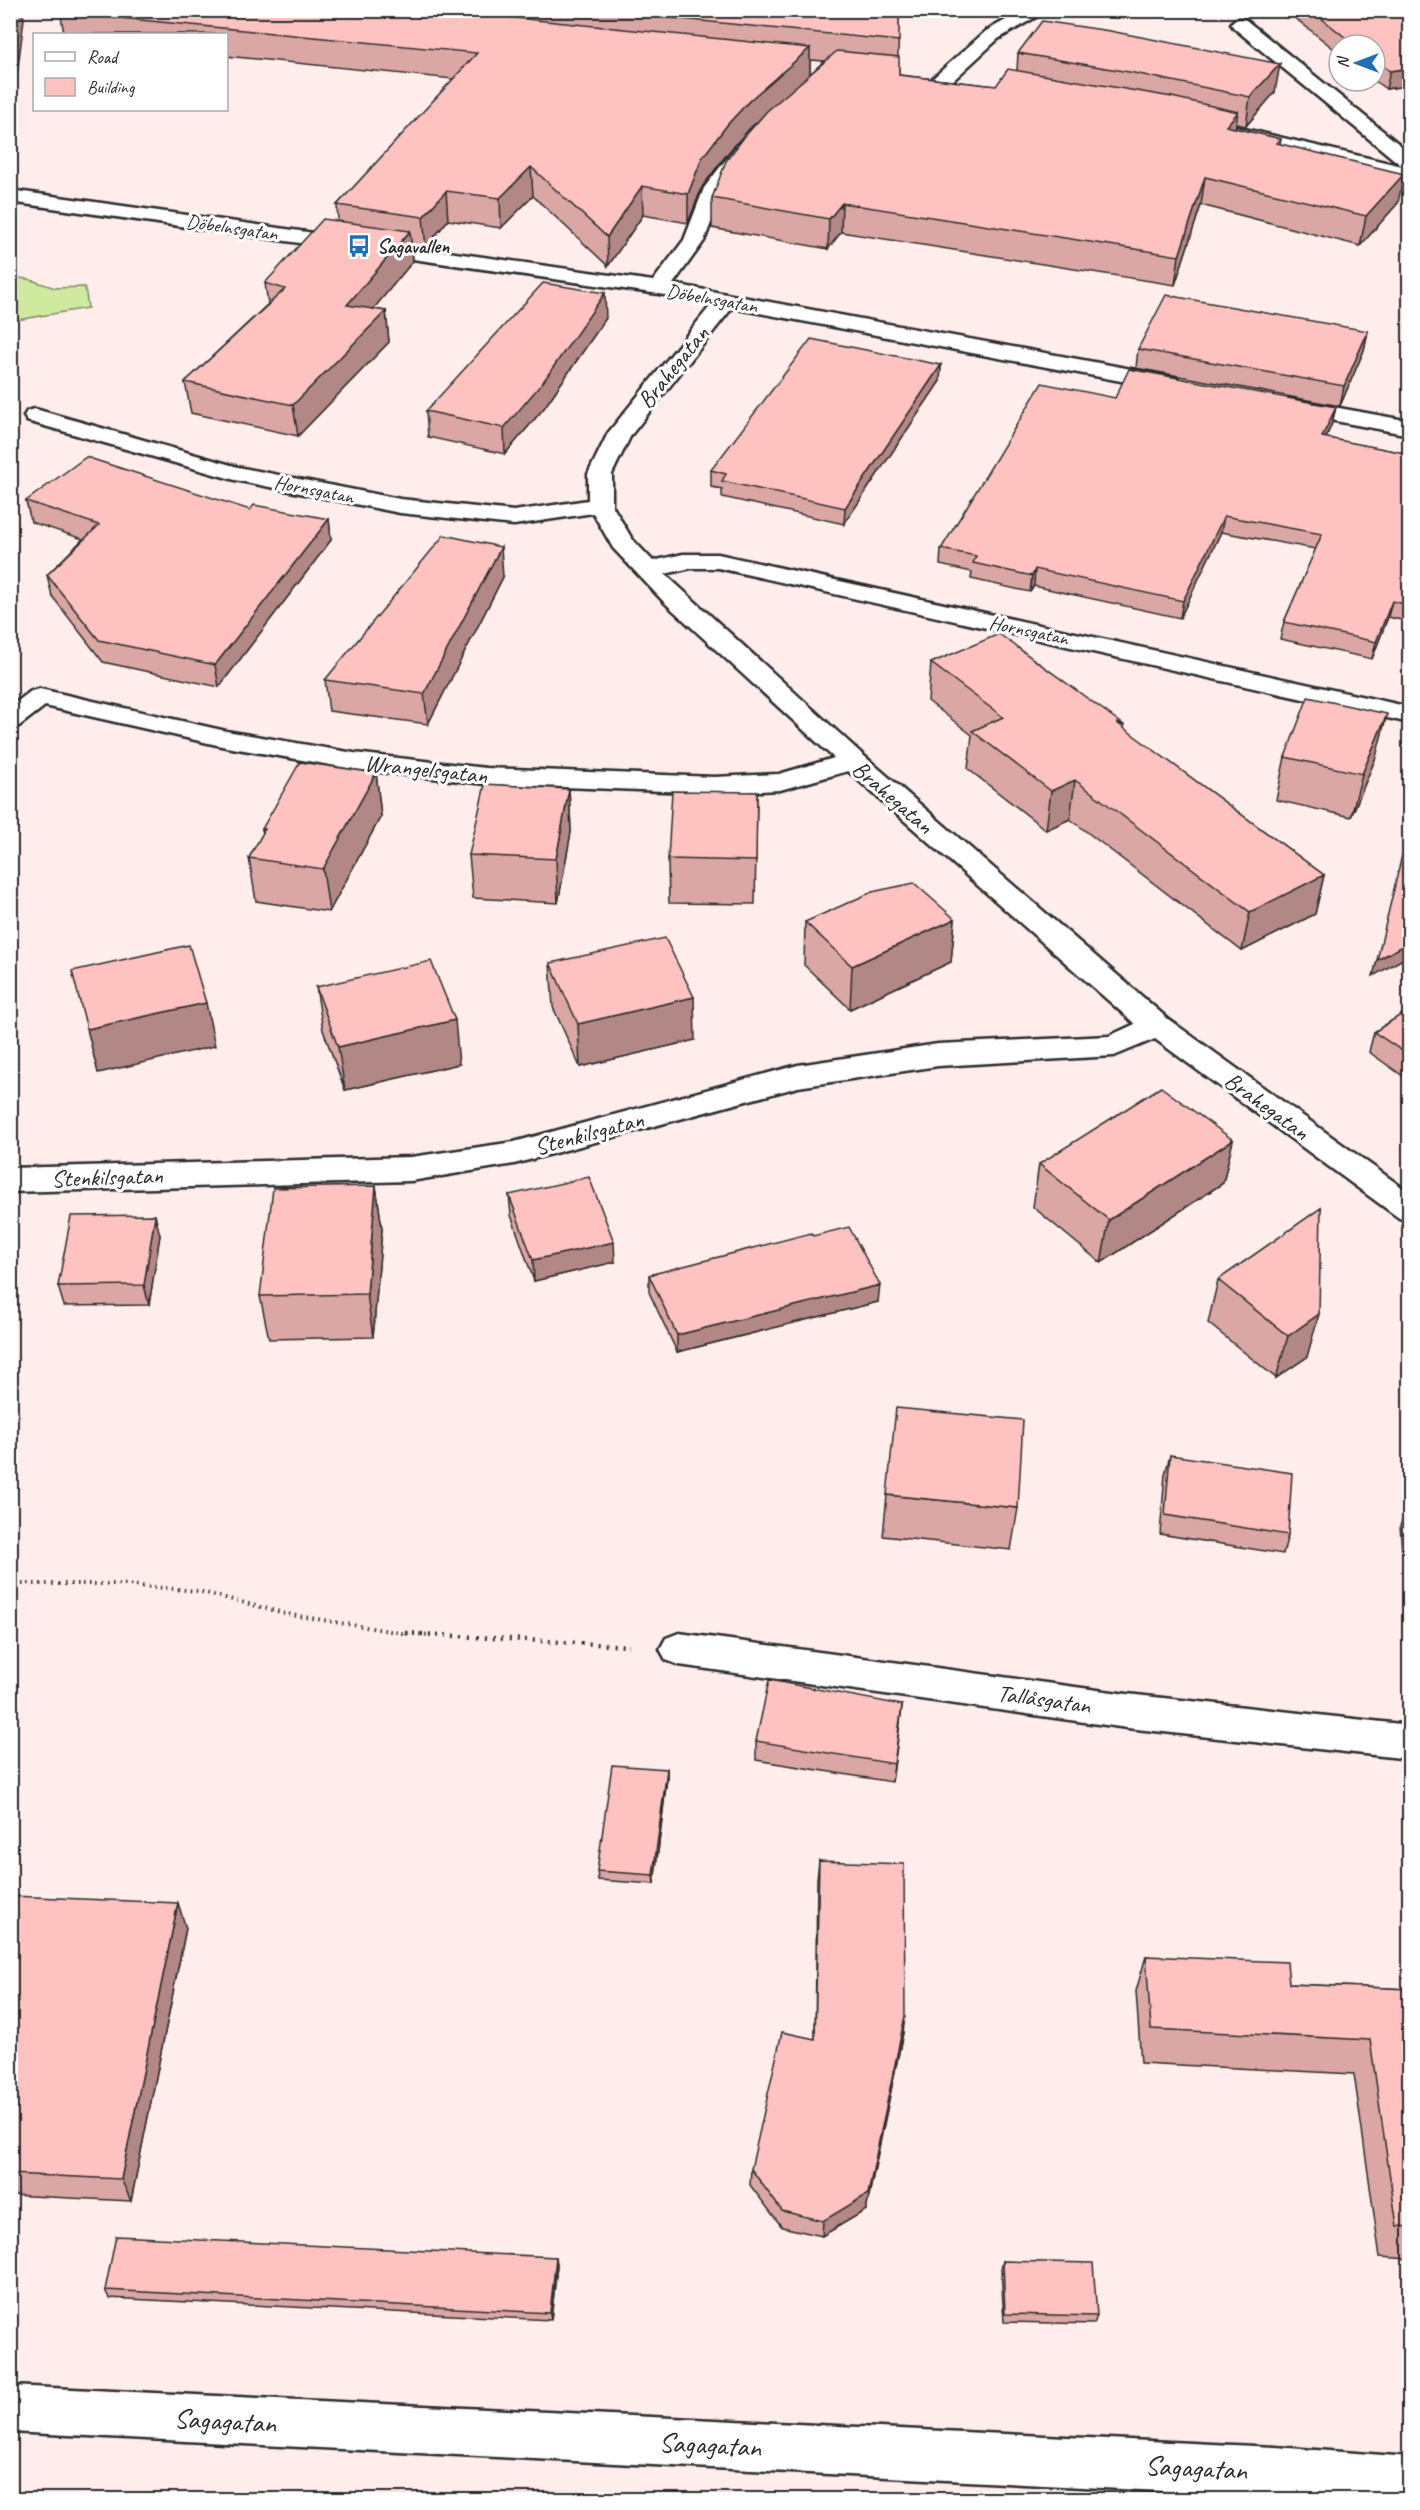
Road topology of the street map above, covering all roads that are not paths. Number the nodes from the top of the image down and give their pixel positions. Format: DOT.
graph roads {
  1 [pos="1039,10"];
  2 [pos="1240,24"];
  3 [pos="918,80"];
  4 [pos="940,82"];
  5 [pos="969,84"];
  6 [pos="1214,128"];
  7 [pos="758,134"];
  8 [pos="1410,163"];
  9 [pos="1410,174"];
  10 [pos="10,196"];
  11 [pos="659,288"];
  12 [pos="727,300"];
  13 [pos="1186,386"];
  14 [pos="1268,402"];
  15 [pos="35,416"];
  16 [pos="1410,428"];
  17 [pos="600,505"];
  18 [pos="649,571"];
  19 [pos="1410,715"];
  20 [pos="10,720"];
  21 [pos="853,762"];
  22 [pos="1157,1026"];
  23 [pos="10,1180"];
  24 [pos="1406,1203"];
  25 [pos="679,1649"];
  26 [pos="1410,1742"];
  27 [pos="10,2409"];
  28 [pos="1410,2481"];
  1 -- 4 [label="street"];
  2 -- 8 [label="street"];
  3 -- 4 [label="street"];
  4 -- 5 [label="street"];
  6 -- 9 [label="street"];
  7 -- 11 [label="street"];
  10 -- 11 [label="street, Döbelnsgatan"];
  11 -- 12 [label="street, Döbelnsgatan"];
  12 -- 13 [label="street, Döbelnsgatan"];
  12 -- 17 [label="street, Brahegatan"];
  14 -- 16 [label="street"];
  15 -- 17 [label="street, Hornsgatan"];
  17 -- 18 [label="street, Brahegatan"];
  18 -- 19 [label="street, Hornsgatan"];
  18 -- 21 [label="street, Brahegatan"];
  20 -- 21 [label="street, Wrangelsgatan"];
  21 -- 22 [label="street, Brahegatan"];
  22 -- 23 [label="street, Stenkilsgatan"];
  22 -- 24 [label="street, Brahegatan"];
  25 -- 26 [label="street, Tallåsgatan"];
  27 -- 28 [label="street, Sagagatan"];
}
